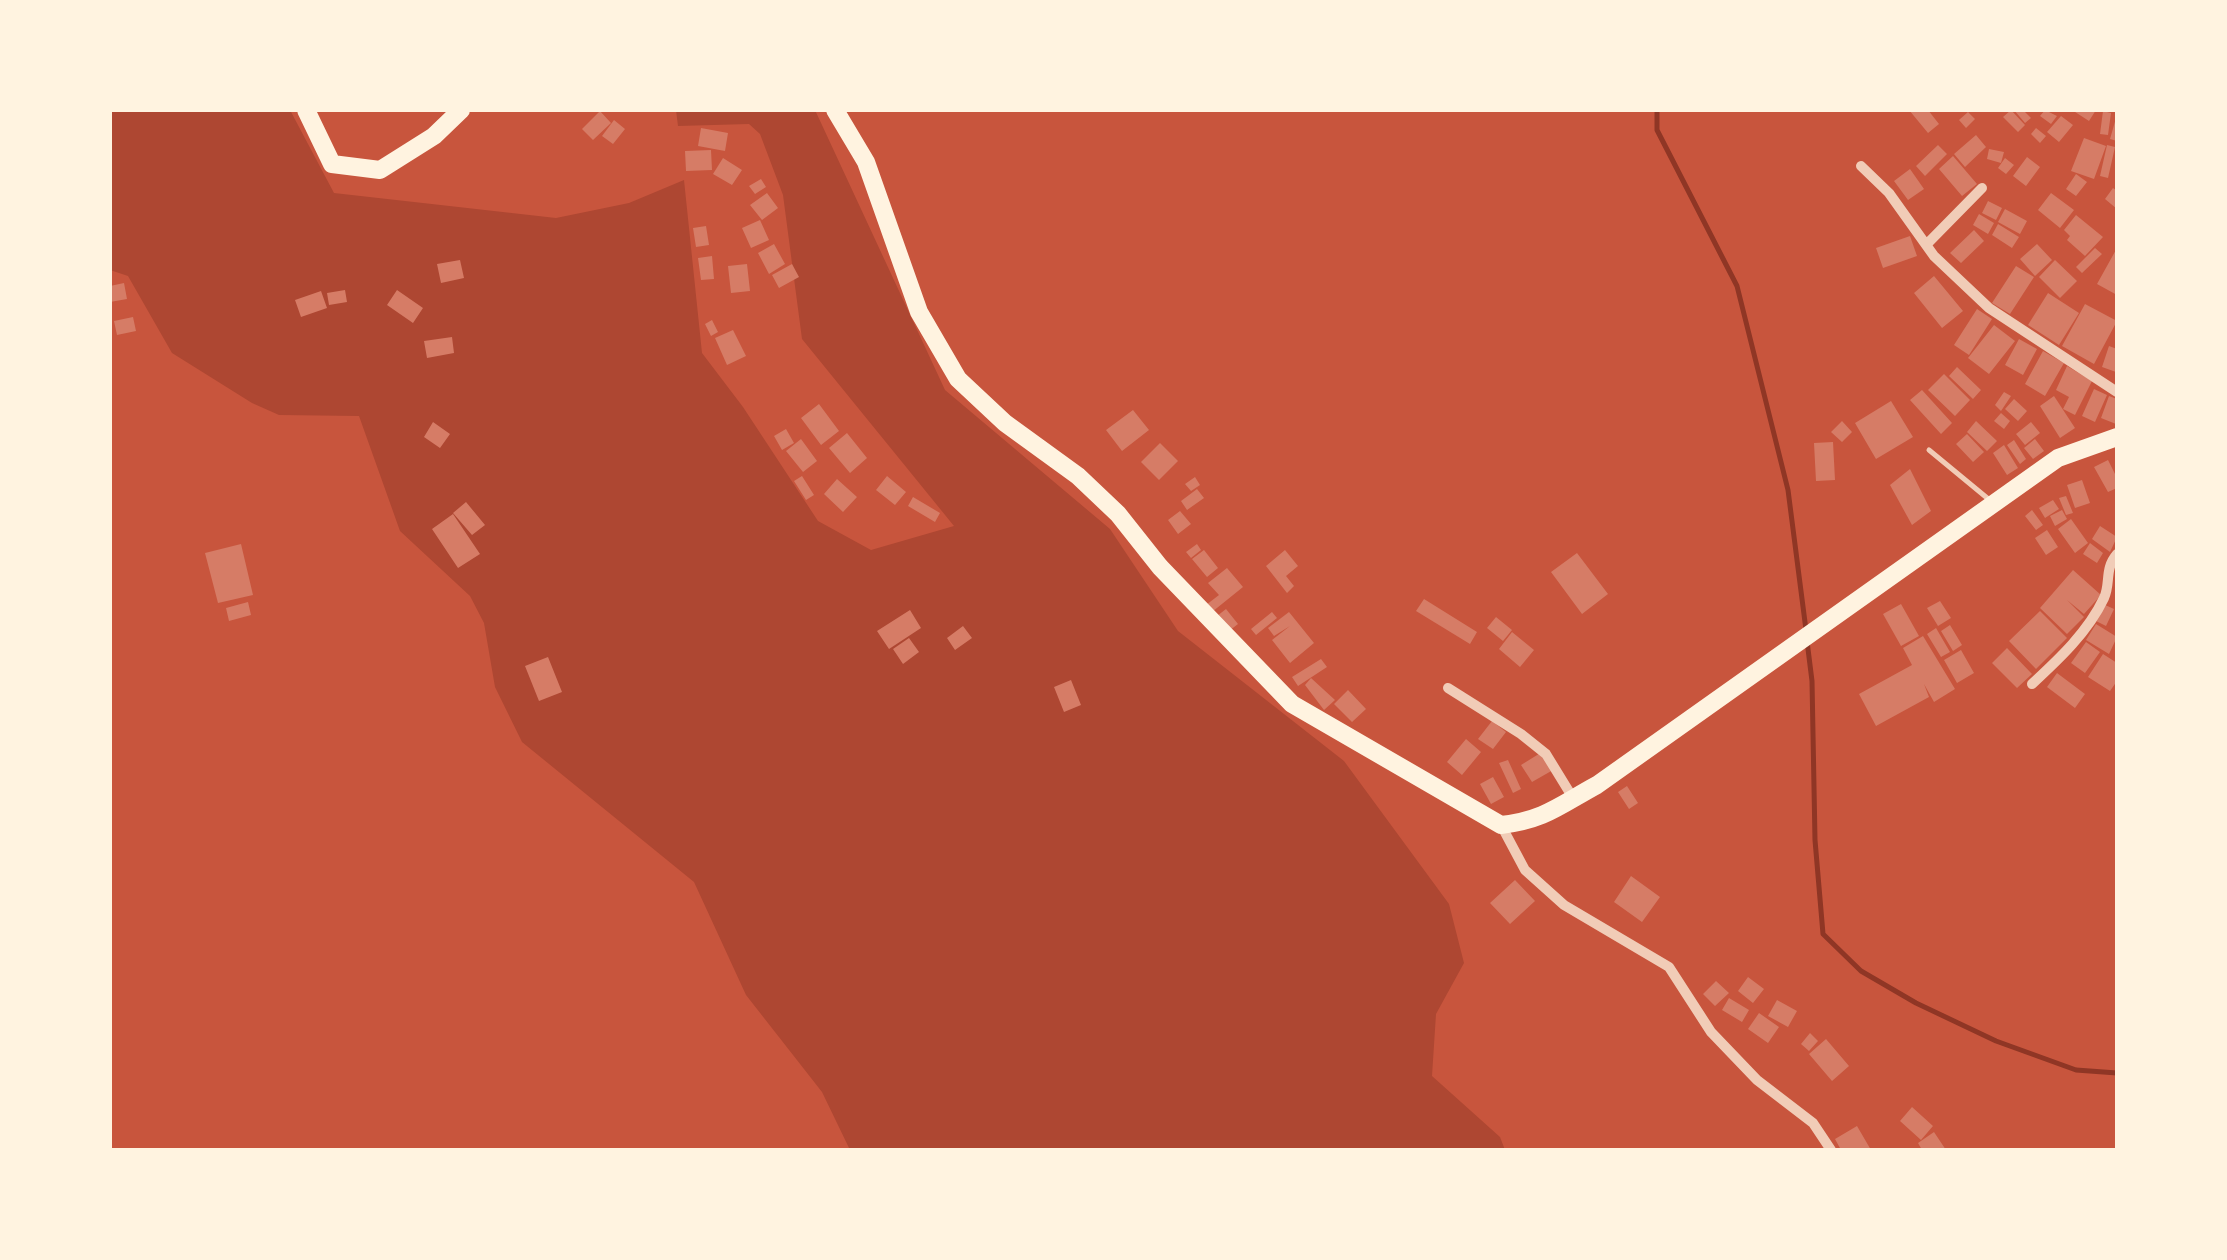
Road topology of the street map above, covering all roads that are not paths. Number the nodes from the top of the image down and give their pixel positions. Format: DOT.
graph roads {
  1 [pos="306,110"];
  2 [pos="461,110"];
  3 [pos="836,110"];
  4 [pos="1861,166"];
  5 [pos="1982,188"];
  6 [pos="1926,245"];
  7 [pos="2117,392"];
  8 [pos="2117,437"];
  9 [pos="1928,450"];
  10 [pos="1995,504"];
  11 [pos="2117,554"];
  12 [pos="2032,684"];
  13 [pos="1448,688"];
  14 [pos="1573,798"];
  15 [pos="1501,825"];
  16 [pos="1831,1150"];
  1 -- 2 [label="highway"];
  3 -- 15 [label="highway"];
  4 -- 6 [label="street"];
  5 -- 6 [label="street"];
  6 -- 7 [label="street"];
  8 -- 10 [label="highway"];
  9 -- 10 [label="lane"];
  10 -- 14 [label="highway"];
  11 -- 12 [label="street"];
  13 -- 14 [label="street"];
  14 -- 15 [label="highway"];
  15 -- 16 [label="street"];
}
